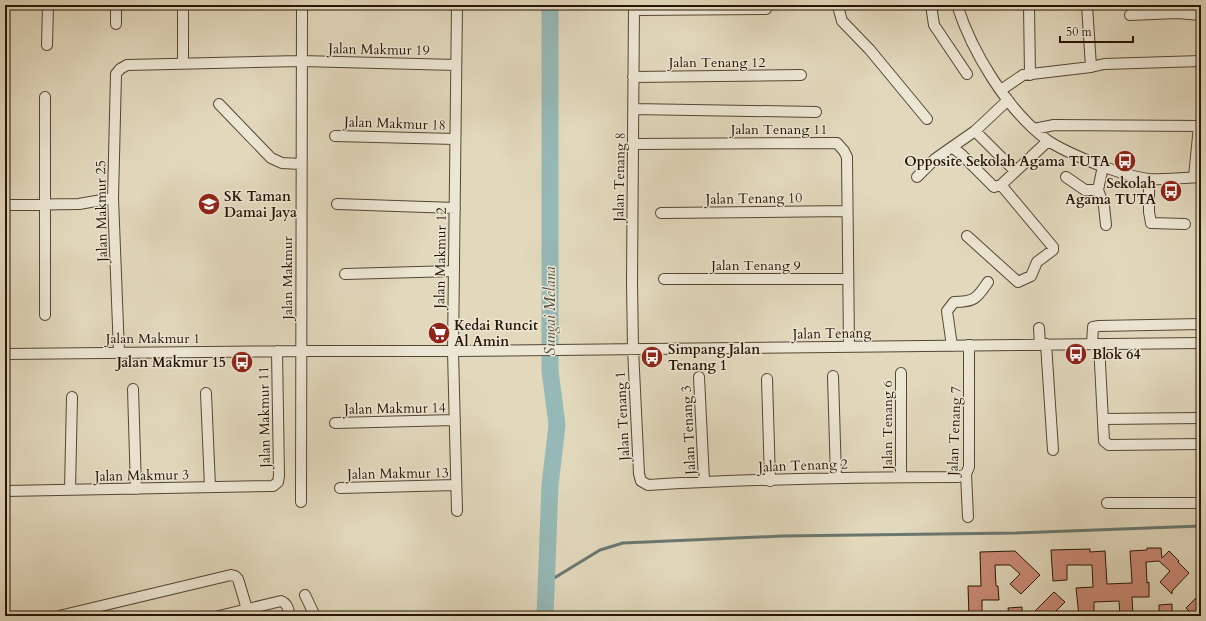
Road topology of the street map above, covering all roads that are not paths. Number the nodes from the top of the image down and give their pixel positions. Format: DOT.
graph roads {
  1 [pos="48,5"];
  2 [pos="116,5"];
  3 [pos="183,5"];
  4 [pos="302,5"];
  5 [pos="457,5"];
  6 [pos="840,5"];
  7 [pos="931,5"];
  8 [pos="957,5"];
  9 [pos="1029,5"];
  10 [pos="1087,5"];
  11 [pos="634,7"];
  12 [pos="766,9"];
  13 [pos="1177,9"];
  14 [pos="1130,15"];
  15 [pos="1201,15"];
  16 [pos="116,24"];
  17 [pos="47,45"];
  18 [pos="301,61"];
  19 [pos="1201,61"];
  20 [pos="183,64"];
  21 [pos="456,65"];
  22 [pos="1091,68"];
  23 [pos="120,70"];
  24 [pos="967,74"];
  25 [pos="801,75"];
  26 [pos="1030,75"];
  27 [pos="633,76"];
  28 [pos="1001,90"];
  29 [pos="45,97"];
  30 [pos="1008,100"];
  31 [pos="219,104"];
  32 [pos="634,109"];
  33 [pos="816,112"];
  34 [pos="927,119"];
  35 [pos="1200,125"];
  36 [pos="1034,129"];
  37 [pos="975,131"];
  38 [pos="335,136"];
  39 [pos="455,139"];
  40 [pos="1048,141"];
  41 [pos="633,144"];
  42 [pos="952,148"];
  43 [pos="301,164"];
  44 [pos="1103,166"];
  45 [pos="1015,172"];
  46 [pos="917,176"];
  47 [pos="1066,177"];
  48 [pos="1198,177"];
  49 [pos="1149,179"];
  50 [pos="1001,185"];
  51 [pos="1098,190"];
  52 [pos="113,198"];
  53 [pos="45,204"];
  54 [pos="336,204"];
  55 [pos="5,205"];
  56 [pos="454,208"];
  57 [pos="847,211"];
  58 [pos="661,213"];
  59 [pos="1185,224"];
  60 [pos="1106,225"];
  61 [pos="967,236"];
  62 [pos="454,272"];
  63 [pos="345,274"];
  64 [pos="664,279"];
  65 [pos="848,279"];
  66 [pos="988,282"];
  67 [pos="45,315"];
  68 [pos="1201,324"];
  69 [pos="1039,328"];
  70 [pos="1201,343"];
  71 [pos="1043,344"];
  72 [pos="1096,344"];
  73 [pos="969,345"];
  74 [pos="952,346"];
  75 [pos="849,347"];
  76 [pos="633,349"];
  77 [pos="301,351"];
  78 [pos="458,351"];
  79 [pos="119,352"];
  80 [pos="277,352"];
  81 [pos="5,354"];
  82 [pos="901,373"];
  83 [pos="833,376"];
  84 [pos="699,377"];
  85 [pos="767,379"];
  86 [pos="133,389"];
  87 [pos="206,393"];
  88 [pos="72,397"];
  89 [pos="1201,418"];
  90 [pos="1103,419"];
  91 [pos="455,420"];
  92 [pos="335,423"];
  93 [pos="1201,444"];
  94 [pos="1053,450"];
  95 [pos="966,474"];
  96 [pos="902,477"];
  97 [pos="836,478"];
  98 [pos="770,480"];
  99 [pos="641,481"];
  100 [pos="278,482"];
  101 [pos="704,482"];
  102 [pos="456,486"];
  103 [pos="210,488"];
  104 [pos="340,488"];
  105 [pos="136,489"];
  106 [pos="70,490"];
  107 [pos="5,491"];
  108 [pos="301,502"];
  109 [pos="1107,503"];
  110 [pos="1201,503"];
  111 [pos="457,511"];
  112 [pos="968,517"];
  113 [pos="306,595"];
  114 [pos="247,609"];
  115 [pos="59,616"];
  116 [pos="220,616"];
  117 [pos="290,616"];
  118 [pos="315,616"];
  1 -- 17 [label="street"];
  2 -- 16 [label="street"];
  3 -- 20 [label="street"];
  4 -- 18 [label="street, Jalan Makmur"];
  5 -- 21 [label="street, Jalan Makmur 12"];
  6 -- 34 [label="street"];
  7 -- 24 [label="street"];
  8 -- 28 [label="street"];
  9 -- 26 [label="street"];
  10 -- 22 [label="street"];
  11 -- 12 [label="street"];
  11 -- 27 [label="street, Jalan Tenang 8"];
  13 -- 14 [label="street"];
  13 -- 15 [label="street"];
  18 -- 20 [label="street, Jalan Makmur 19"];
  18 -- 21 [label="street, Jalan Makmur 19"];
  18 -- 43 [label="street, Jalan Makmur"];
  19 -- 22 [label="street"];
  20 -- 23 [label="street, Jalan Makmur 19"];
  21 -- 39 [label="street, Jalan Makmur 12"];
  22 -- 26 [label="street"];
  23 -- 52 [label="street, Jalan Makmur 25"];
  25 -- 27 [label="street, Jalan Tenang 12"];
  26 -- 28 [label="street"];
  27 -- 32 [label="street, Jalan Tenang 8"];
  28 -- 30 [label="street"];
  29 -- 53 [label="street"];
  30 -- 36 [label="street"];
  30 -- 37 [label="street"];
  31 -- 43 [label="street"];
  32 -- 33 [label="street"];
  32 -- 41 [label="street, Jalan Tenang 8"];
  35 -- 36 [label="street"];
  35 -- 48 [label="street"];
  36 -- 40 [label="street"];
  37 -- 42 [label="street"];
  37 -- 45 [label="street"];
  38 -- 39 [label="street, Jalan Makmur 18"];
  39 -- 56 [label="street, Jalan Makmur 12"];
  40 -- 44 [label="street"];
  40 -- 45 [label="street"];
  41 -- 57 [label="street, Jalan Tenang 11"];
  41 -- 76 [label="street, Jalan Tenang 8"];
  42 -- 46 [label="street"];
  42 -- 50 [label="street"];
  43 -- 77 [label="street, Jalan Makmur"];
  44 -- 49 [label="street"];
  44 -- 51 [label="street"];
  45 -- 50 [label="street"];
  47 -- 51 [label="street"];
  48 -- 49 [label="street"];
  49 -- 59 [label="street"];
  50 -- 61 [label="street"];
  51 -- 60 [label="street"];
  52 -- 53 [label="street"];
  52 -- 79 [label="street, Jalan Makmur 25"];
  53 -- 55 [label="street"];
  53 -- 67 [label="street"];
  54 -- 56 [label="street"];
  56 -- 62 [label="street, Jalan Makmur 12"];
  57 -- 58 [label="street, Jalan Tenang 10"];
  57 -- 65 [label="street, Jalan Tenang 11"];
  62 -- 63 [label="street"];
  62 -- 78 [label="street, Jalan Makmur 12"];
  64 -- 65 [label="street, Jalan Tenang 9"];
  65 -- 75 [label="street, Jalan Tenang 11"];
  66 -- 74 [label="street"];
  68 -- 72 [label="street"];
  69 -- 71 [label="street"];
  70 -- 72 [label="street, Jalan Tenang"];
  71 -- 72 [label="street, Jalan Tenang"];
  71 -- 73 [label="street, Jalan Tenang"];
  71 -- 94 [label="street"];
  72 -- 90 [label="street"];
  73 -- 74 [label="street, Jalan Tenang"];
  73 -- 95 [label="street, Jalan Tenang 7"];
  74 -- 75 [label="street, Jalan Tenang"];
  75 -- 76 [label="street, Jalan Tenang"];
  76 -- 78 [label="street, Jalan Tenang"];
  76 -- 99 [label="street, Jalan Tenang 1"];
  77 -- 78 [label="street"];
  77 -- 80 [label="street, Jalan Makmur 1"];
  77 -- 108 [label="street, Jalan Makmur"];
  78 -- 91 [label="street, Jalan Makmur 12"];
  79 -- 80 [label="street, Jalan Makmur 1"];
  79 -- 81 [label="street, Jalan Makmur 1"];
  80 -- 100 [label="street, Jalan Makmur 11"];
  82 -- 96 [label="street, Jalan Tenang 6"];
  83 -- 97 [label="street"];
  84 -- 101 [label="street, Jalan Tenang 3"];
  85 -- 98 [label="street"];
  86 -- 105 [label="street"];
  87 -- 103 [label="street"];
  88 -- 106 [label="street"];
  89 -- 90 [label="street"];
  90 -- 93 [label="street"];
  91 -- 92 [label="street, Jalan Makmur 14"];
  91 -- 102 [label="street, Jalan Makmur 12"];
  95 -- 96 [label="street, Jalan Tenang 2"];
  95 -- 112 [label="street, Jalan Tenang 7"];
  96 -- 97 [label="street, Jalan Tenang 2"];
  97 -- 98 [label="street, Jalan Tenang 2"];
  98 -- 101 [label="street, Jalan Tenang 2"];
  99 -- 101 [label="street, Jalan Tenang 2"];
  100 -- 103 [label="street, Jalan Makmur 3"];
  102 -- 104 [label="street, Jalan Makmur 13"];
  102 -- 111 [label="street, Jalan Makmur 12"];
  103 -- 105 [label="street, Jalan Makmur 3"];
  105 -- 106 [label="street, Jalan Makmur 3"];
  106 -- 107 [label="street, Jalan Makmur 3"];
  109 -- 110 [label="street"];
  113 -- 118 [label="street"];
  114 -- 115 [label="street"];
  114 -- 116 [label="street"];
  114 -- 117 [label="street"];
}
